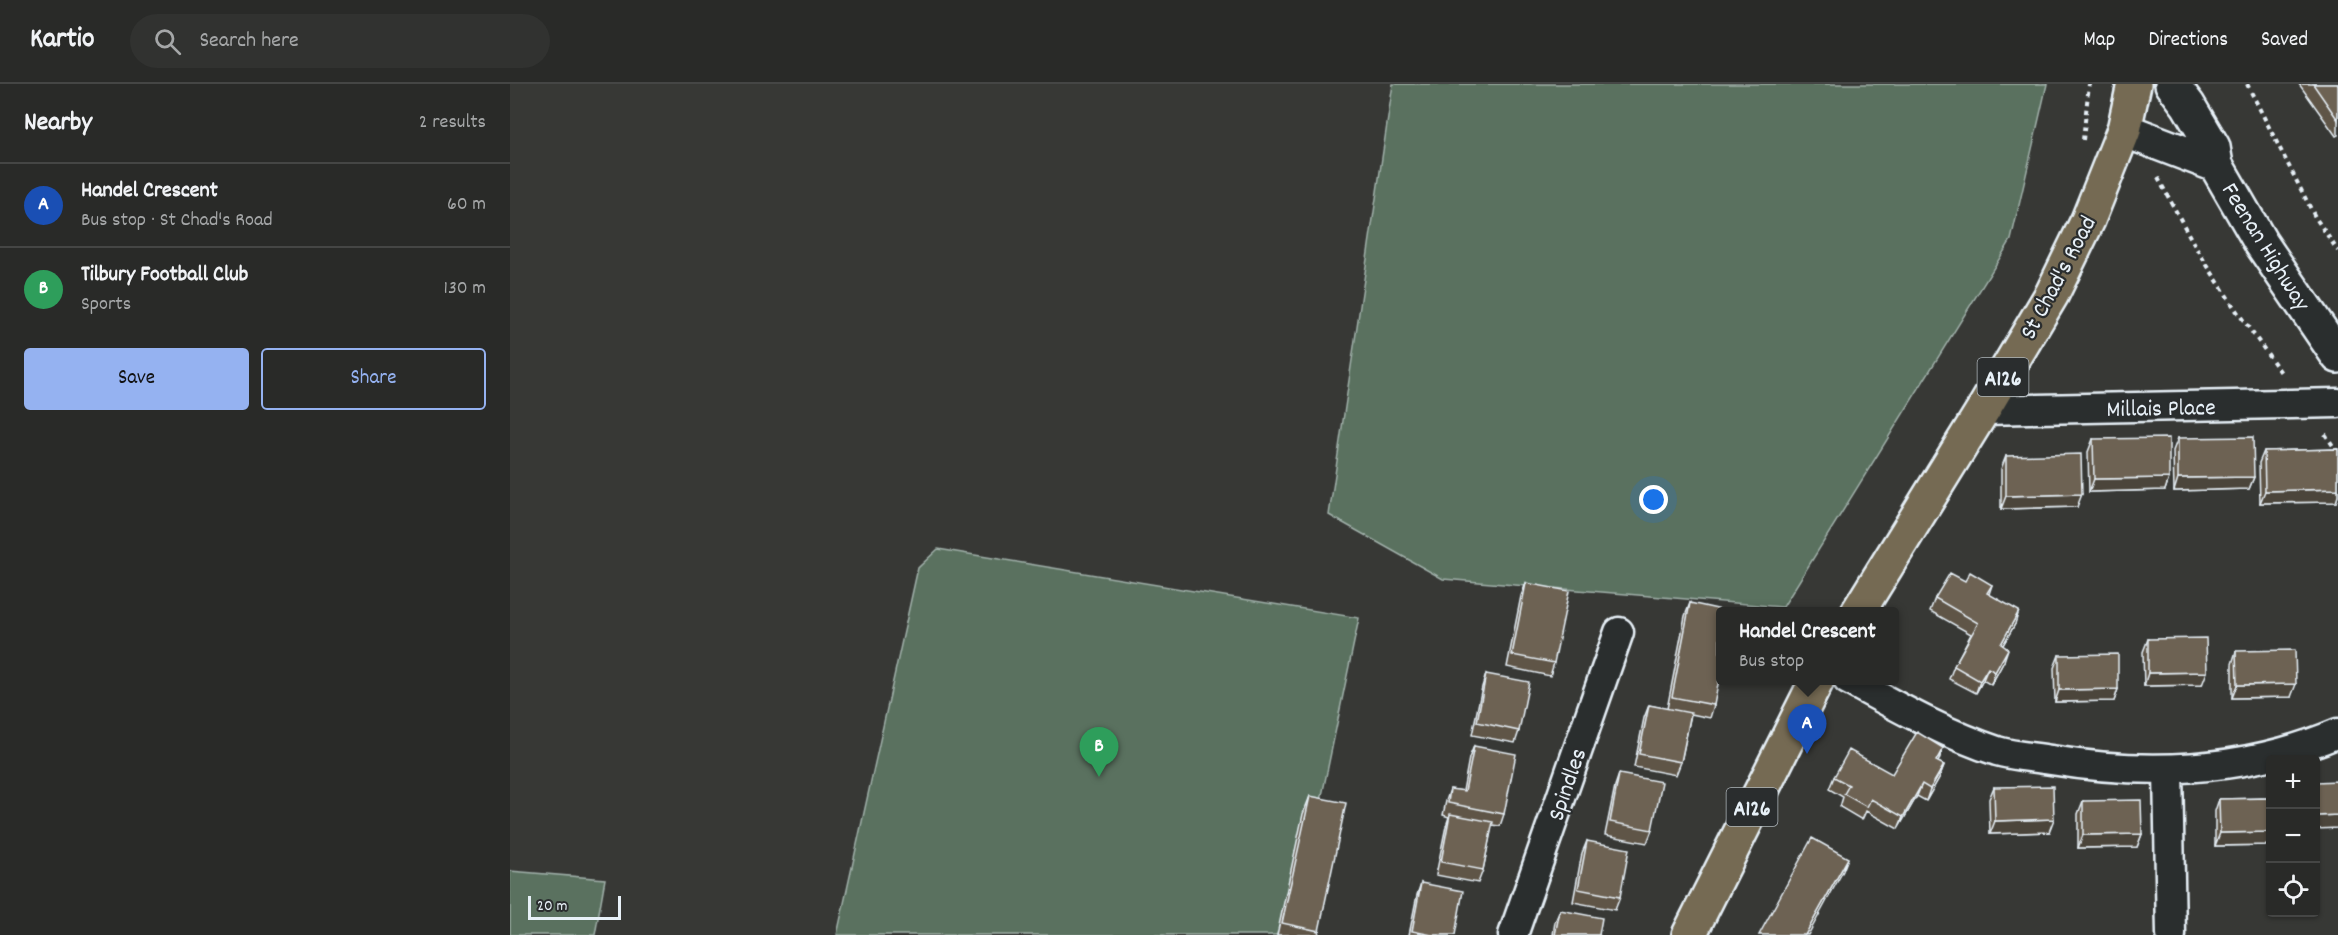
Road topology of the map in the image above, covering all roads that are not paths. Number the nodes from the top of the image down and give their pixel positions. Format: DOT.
graph roads {
  1 [pos="2134,84"];
  2 [pos="2172,84"];
  3 [pos="2124,130"];
  4 [pos="2216,165"];
  5 [pos="2337,354"];
  6 [pos="2338,403"];
  7 [pos="1983,410"];
  8 [pos="1861,607"];
  9 [pos="1619,632"];
  10 [pos="1815,685"];
  11 [pos="1856,685"];
  12 [pos="2338,733"];
  13 [pos="2168,769"];
  14 [pos="1513,935"];
  15 [pos="1689,935"];
  16 [pos="2170,935"];
  1 -- 3 [label="main road, St Chad's Road / A126"];
  2 -- 4 [label="street, Feenan Highway"];
  3 -- 4 [label="street, Feenan Highway"];
  3 -- 7 [label="main road, St Chad's Road / A126"];
  4 -- 5 [label="street, Feenan Highway"];
  6 -- 7 [label="street, Millais Place"];
  7 -- 8 [label="main road, St Chad's Road / A126"];
  9 -- 14 [label="street, Spindles"];
  10 -- 15 [label="main road, A126"];
  11 -- 13 [label="street"];
  12 -- 13 [label="street"];
  13 -- 16 [label="street"];
}
